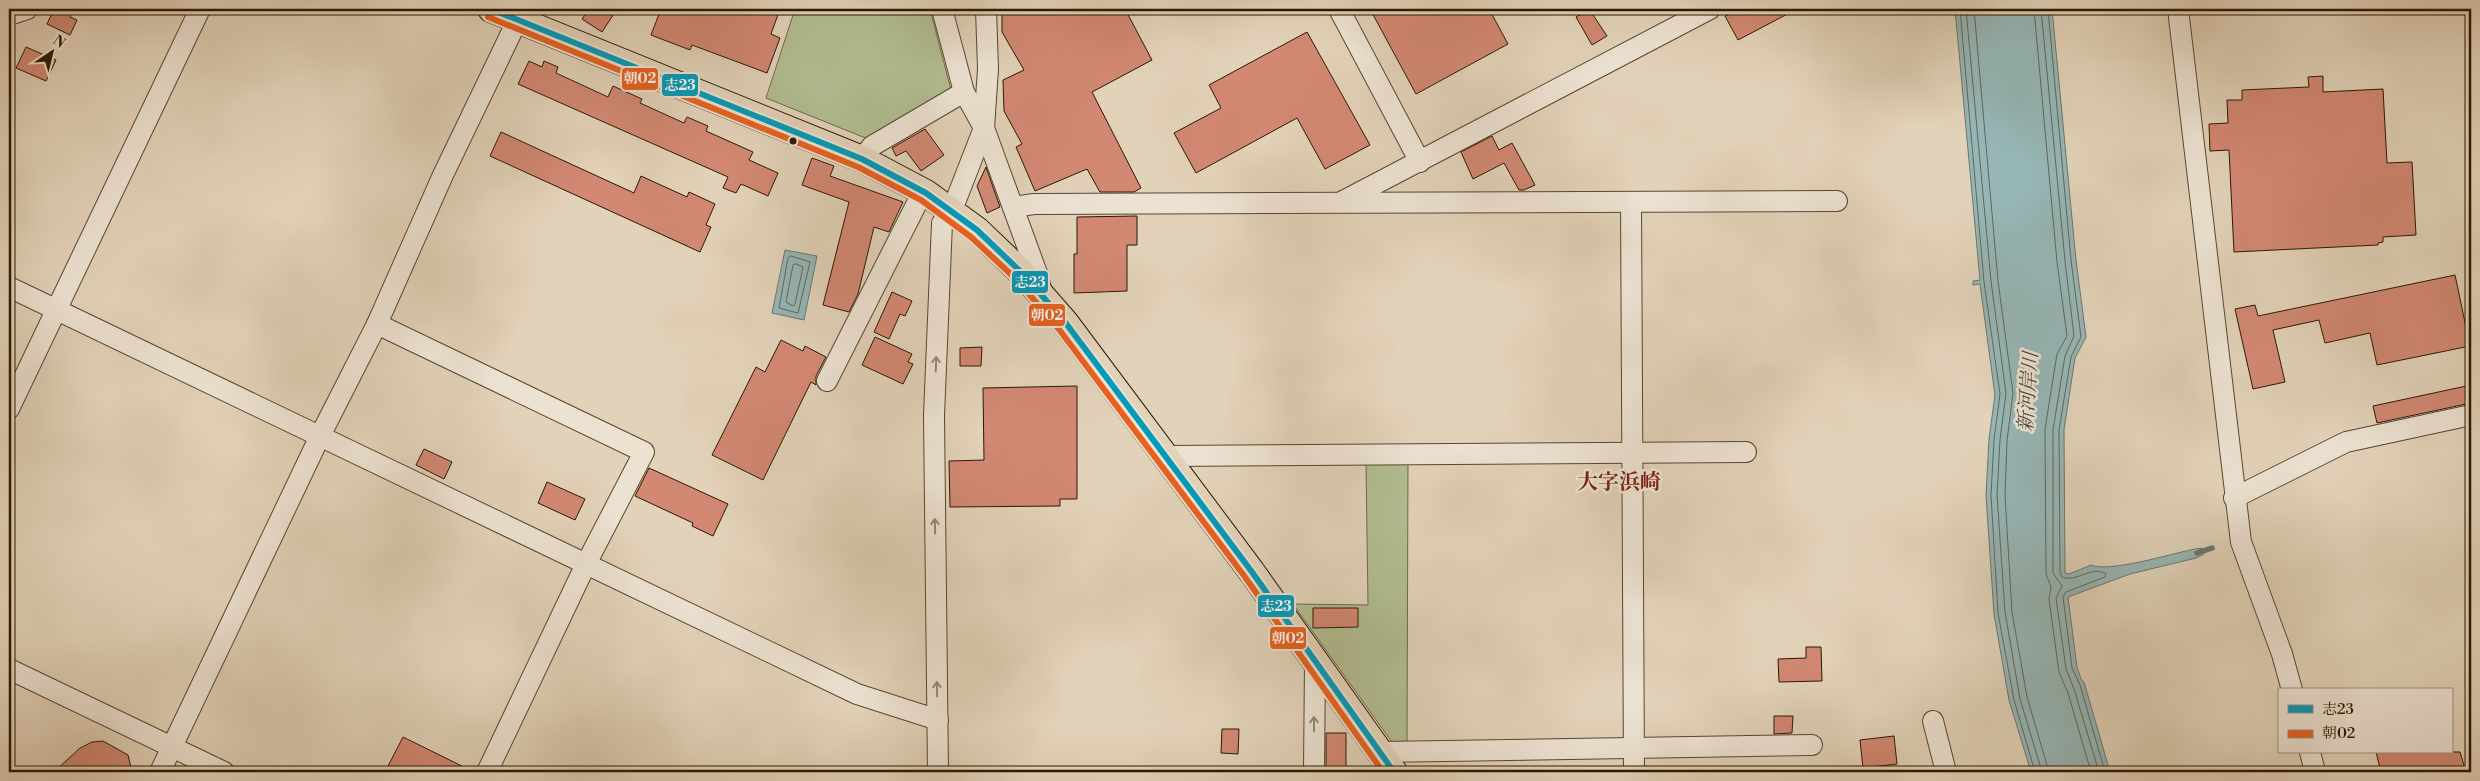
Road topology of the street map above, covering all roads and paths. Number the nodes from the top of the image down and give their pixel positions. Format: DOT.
graph roads {
  1 [pos="27,9"];
  2 [pos="200,9"];
  3 [pos="942,9"];
  4 [pos="986,9"];
  5 [pos="1339,9"];
  6 [pos="1710,9"];
  7 [pos="2178,9"];
  8 [pos="501,12"];
  9 [pos="9,15"];
  10 [pos="964,92"];
  11 [pos="984,128"];
  12 [pos="862,159"];
  13 [pos="1420,162"];
  14 [pos="926,193"];
  15 [pos="1837,201"];
  16 [pos="1631,202"];
  17 [pos="1339,203"];
  18 [pos="1013,207"];
  19 [pos="952,210"];
  20 [pos="9,287"];
  21 [pos="1042,296"];
  22 [pos="56,309"];
  23 [pos="377,324"];
  24 [pos="828,381"];
  25 [pos="9,409"];
  26 [pos="2471,415"];
  27 [pos="320,436"];
  28 [pos="1746,452"];
  29 [pos="1632,454"];
  30 [pos="1166,456"];
  31 [pos="2234,498"];
  32 [pos="586,564"];
  33 [pos="1315,663"];
  34 [pos="9,669"];
  35 [pos="2291,688"];
  36 [pos="938,720"];
  37 [pos="1933,721"];
  38 [pos="1812,745"];
  39 [pos="172,747"];
  40 [pos="1634,750"];
  41 [pos="2310,754"];
  42 [pos="1387,762"];
  43 [pos="160,772"];
  44 [pos="224,772"];
  45 [pos="487,772"];
  46 [pos="938,772"];
  47 [pos="1314,772"];
  48 [pos="1634,772"];
  49 [pos="1946,772"];
  50 [pos="2315,772"];
  1 -- 9 [label="street"];
  2 -- 22 [label="street"];
  3 -- 10 [label="street"];
  4 -- 11 [label="street"];
  5 -- 13 [label="street"];
  6 -- 13 [label="street"];
  7 -- 31 [label="street"];
  8 -- 12 [label="main road"];
  8 -- 23 [label="street"];
  10 -- 11 [label="street"];
  10 -- 12 [label="street"];
  11 -- 18 [label="street"];
  11 -- 19 [label="street"];
  12 -- 14 [label="main road"];
  13 -- 17 [label="street"];
  14 -- 19 [label="main road"];
  14 -- 24 [label="street"];
  15 -- 16 [label="street"];
  16 -- 17 [label="street"];
  16 -- 29 [label="street"];
  17 -- 18 [label="street"];
  18 -- 21 [label="street"];
  19 -- 21 [label="main road"];
  36 -- 19 [label="street, one-way"];
  20 -- 22 [label="street"];
  21 -- 30 [label="main road"];
  22 -- 25 [label="street"];
  22 -- 27 [label="street"];
  23 -- 27 [label="street"];
  23 -- 32 [label="street"];
  26 -- 31 [label="street"];
  27 -- 32 [label="street"];
  27 -- 39 [label="street"];
  28 -- 29 [label="street"];
  29 -- 30 [label="street"];
  29 -- 40 [label="street"];
  30 -- 33 [label="main road"];
  31 -- 35 [label="street"];
  32 -- 36 [label="street"];
  32 -- 45 [label="street"];
  33 -- 42 [label="main road"];
  47 -- 33 [label="street, one-way"];
  34 -- 39 [label="street"];
  36 -- 46 [label="street"];
  37 -- 49 [label="street"];
  38 -- 40 [label="street"];
  39 -- 43 [label="street"];
  39 -- 44 [label="street"];
  40 -- 42 [label="street"];
  40 -- 48 [label="street"];
  41 -- 50 [label="street"];
}
